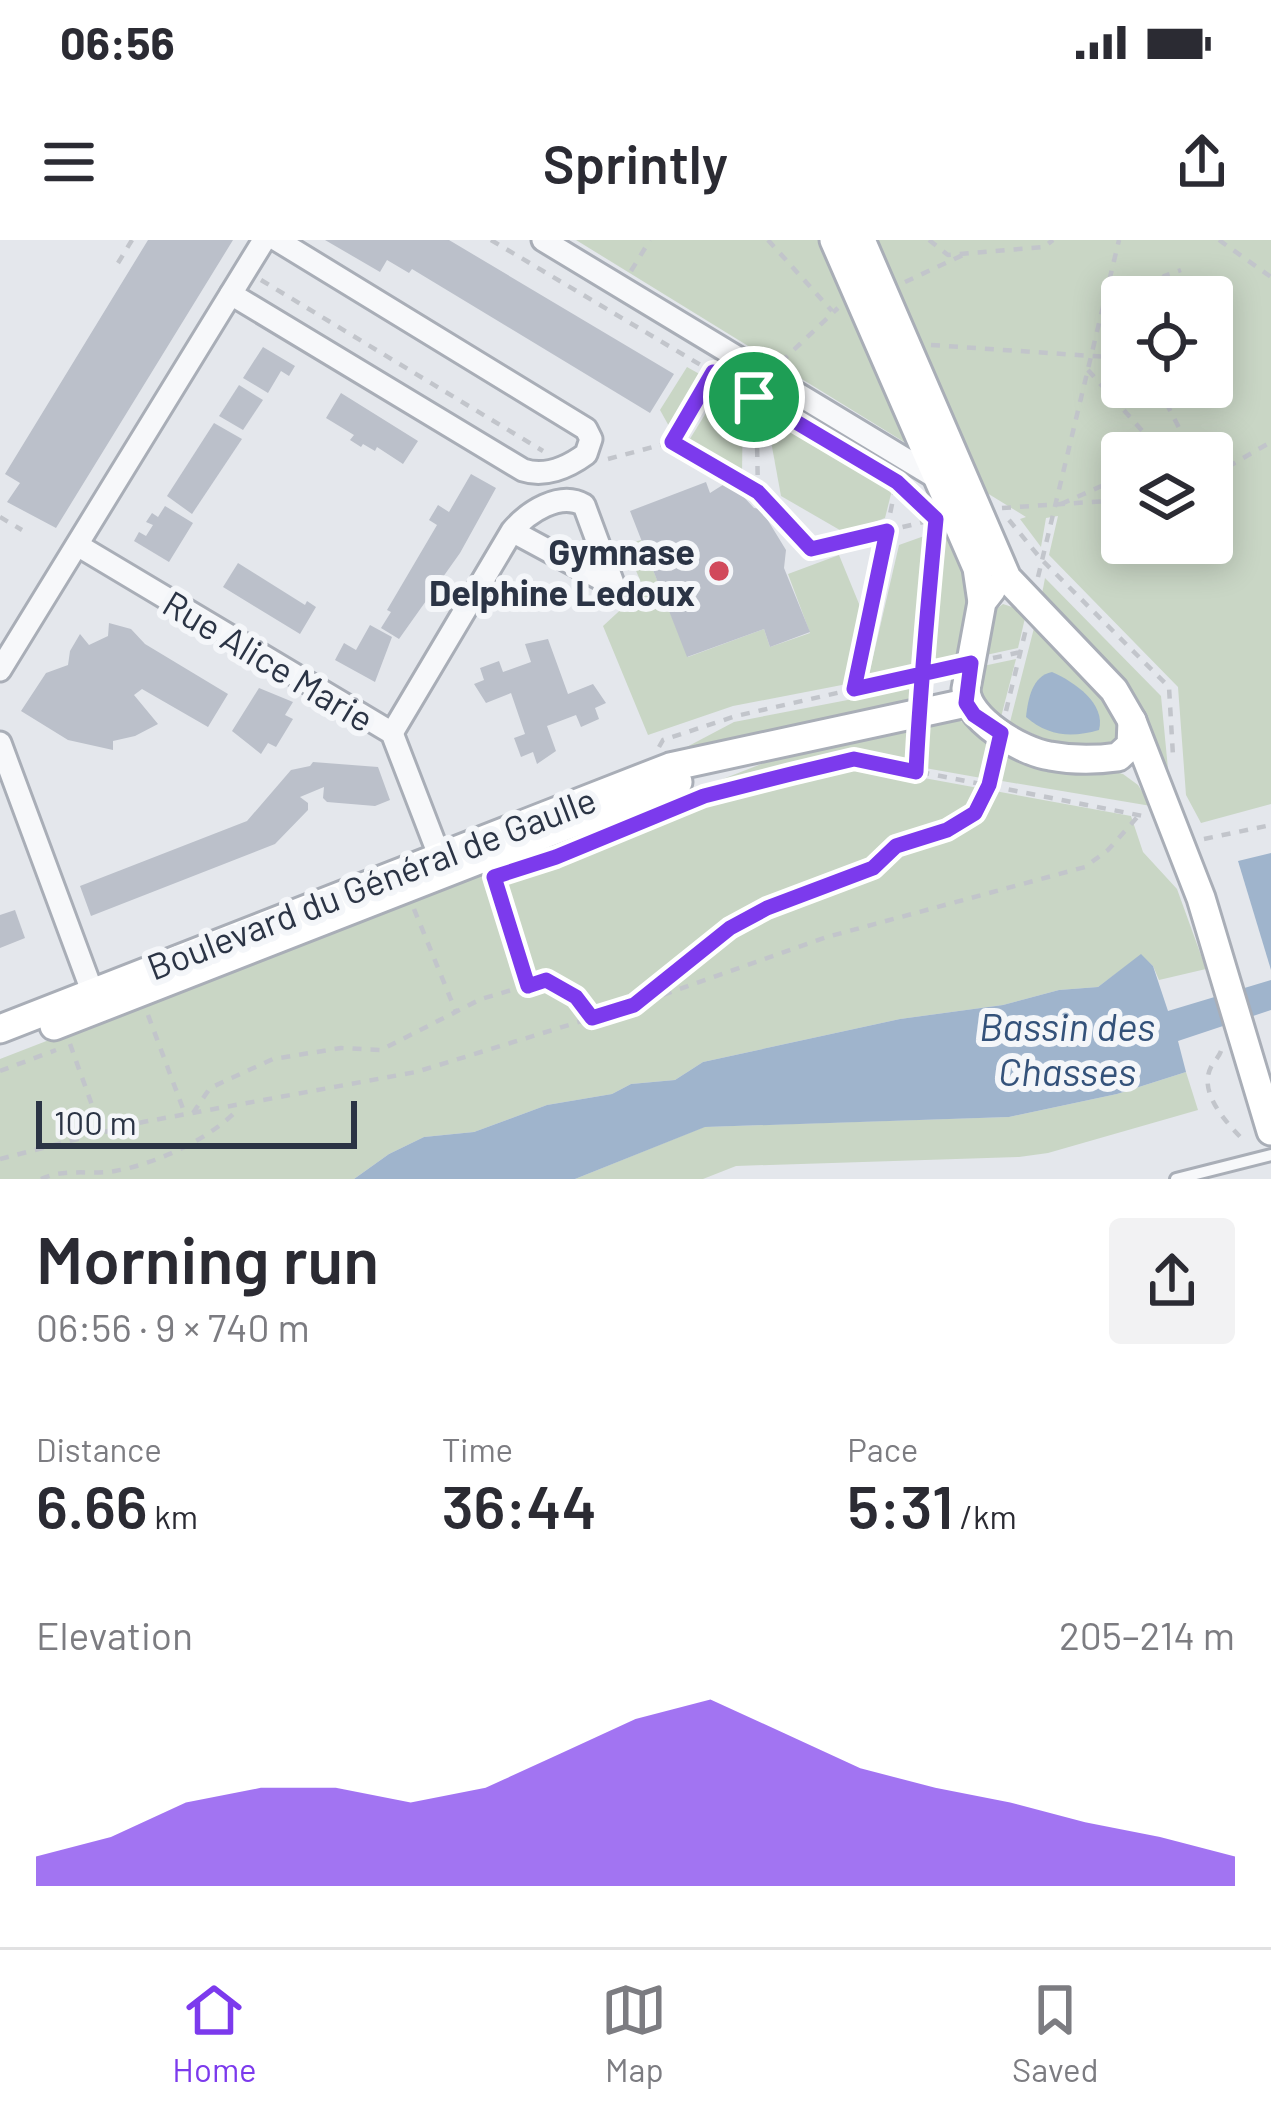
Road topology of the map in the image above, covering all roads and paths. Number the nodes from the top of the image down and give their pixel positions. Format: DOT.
graph roads {
  1 [pos="132,240"];
  2 [pos="264,240"];
  3 [pos="278,240"];
  4 [pos="491,240"];
  5 [pos="543,240"];
  6 [pos="650,240"];
  7 [pos="768,240"];
  8 [pos="834,240"];
  9 [pos="861,240"];
  10 [pos="929,240"];
  11 [pos="1053,240"];
  12 [pos="1119,240"];
  13 [pos="1219,240"];
  14 [pos="118,263"];
  15 [pos="1181,270"];
  16 [pos="245,271"];
  17 [pos="1164,276"];
  18 [pos="1271,277"];
  19 [pos="622,287"];
  20 [pos="231,294"];
  21 [pos="832,311"];
  22 [pos="931,345"];
  23 [pos="1091,356"];
  24 [pos="1101,357"];
  25 [pos="1088,370"];
  26 [pos="713,372"];
  27 [pos="754,397"];
  28 [pos="1144,432"];
  29 [pos="672,442"];
  30 [pos="1271,442"];
  31 [pos="572,463"];
  32 [pos="1233,464"];
  33 [pos="940,480"];
  34 [pos="897,482"];
  35 [pos="1101,486"];
  36 [pos="758,492"];
  37 [pos="1101,502"];
  38 [pos="1055,506"];
  39 [pos="1002,508"];
  40 [pos="0,517"];
  41 [pos="936,519"];
  42 [pos="22,530"];
  43 [pos="512,531"];
  44 [pos="887,531"];
  45 [pos="79,546"];
  46 [pos="1023,597"];
  47 [pos="982,602"];
  48 [pos="971,663"];
  49 [pos="0,670"];
  50 [pos="922,674"];
  51 [pos="854,689"];
  52 [pos="966,703"];
  53 [pos="919,712"];
  54 [pos="1132,721"];
  55 [pos="392,733"];
  56 [pos="1001,733"];
  57 [pos="0,743"];
  58 [pos="747,752"];
  59 [pos="1114,759"];
  60 [pos="916,772"];
  61 [pos="640,777"];
  62 [pos="989,785"];
  63 [pos="683,805"];
  64 [pos="1153,818"];
  65 [pos="1271,825"];
  66 [pos="1198,840"];
  67 [pos="442,865"];
  68 [pos="494,877"];
  69 [pos="414,909"];
  70 [pos="528,986"];
  71 [pos="95,999"];
  72 [pos="634,1005"];
  73 [pos="456,1012"];
  74 [pos="148,1015"];
  75 [pos="592,1018"];
  76 [pos="0,1029"];
  77 [pos="1241,1029"];
  78 [pos="0,1047"];
  79 [pos="0,1071"];
  80 [pos="242,1104"];
  81 [pos="189,1114"];
  82 [pos="1271,1131"];
  83 [pos="102,1133"];
  84 [pos="1271,1155"];
  85 [pos="0,1159"];
  86 [pos="1253,1160"];
  87 [pos="41,1179"];
  88 [pos="1176,1179"];
  1 -- 14 [label="path"];
  2 -- 16 [label="street"];
  3 -- 31 [label="street"];
  4 -- 26 [label="path"];
  5 -- 19 [label="street"];
  6 -- 19 [label="path"];
  7 -- 21 [label="path"];
  8 -- 33 [label="street"];
  9 -- 46 [label="street"];
  10 -- 11 [label="path"];
  12 -- 23 [label="path"];
  13 -- 18 [label="path"];
  15 -- 17 [label="path"];
  16 -- 20 [label="street"];
  16 -- 31 [label="path"];
  19 -- 33 [label="street"];
  20 -- 31 [label="street"];
  20 -- 45 [label="street"];
  22 -- 23 [label="path"];
  23 -- 24 [label="path"];
  23 -- 25 [label="path"];
  25 -- 28 [label="path"];
  25 -- 38 [label="path"];
  26 -- 27 [label="path"];
  26 -- 29 [label="path"];
  27 -- 34 [label="path"];
  27 -- 36 [label="path"];
  29 -- 31 [label="path"];
  29 -- 36 [label="path"];
  30 -- 32 [label="path"];
  33 -- 47 [label="street"];
  34 -- 41 [label="path"];
  34 -- 44 [label="path"];
  35 -- 38 [label="path"];
  36 -- 44 [label="path"];
  37 -- 38 [label="path"];
  38 -- 39 [label="path"];
  38 -- 46 [label="path"];
  40 -- 42 [label="path"];
  41 -- 44 [label="path"];
  41 -- 50 [label="path"];
  43 -- 43 [label="street"];
  43 -- 55 [label="street"];
  44 -- 51 [label="path"];
  45 -- 49 [label="street"];
  45 -- 55 [label="street, Rue Alice Marie"];
  46 -- 47 [label="street"];
  46 -- 54 [label="street"];
  46 -- 56 [label="path"];
  47 -- 48 [label="street"];
  48 -- 50 [label="path"];
  48 -- 52 [label="street"];
  50 -- 51 [label="path"];
  50 -- 53 [label="path"];
  51 -- 61 [label="path"];
  52 -- 53 [label="street, Boulevard du Général de Gaulle"];
  52 -- 56 [label="street"];
  53 -- 58 [label="street, Boulevard du Général de Gaulle"];
  53 -- 60 [label="path"];
  54 -- 59 [label="street"];
  54 -- 64 [label="street"];
  55 -- 67 [label="street, Rue Alice Marie"];
  56 -- 59 [label="street"];
  56 -- 62 [label="path"];
  57 -- 71 [label="street"];
  58 -- 61 [label="street, Boulevard du Général de Gaulle"];
  58 -- 67 [label="street, Boulevard du Général de Gaulle"];
  59 -- 64 [label="street"];
  60 -- 62 [label="path"];
  60 -- 63 [label="path"];
  61 -- 67 [label="street, Boulevard du Général de Gaulle"];
  62 -- 64 [label="path"];
  62 -- 72 [label="path"];
  64 -- 72 [label="path"];
  64 -- 77 [label="street"];
  65 -- 66 [label="path"];
  67 -- 71 [label="street, Boulevard du Général de Gaulle"];
  68 -- 70 [label="path"];
  69 -- 73 [label="path"];
  70 -- 73 [label="path"];
  70 -- 75 [label="path"];
  71 -- 76 [label="street, Boulevard du Général de Gaulle"];
  71 -- 78 [label="street, Boulevard du Général de Gaulle"];
  72 -- 75 [label="path"];
  73 -- 81 [label="path"];
  74 -- 81 [label="path"];
  75 -- 80 [label="path"];
  77 -- 82 [label="street"];
  77 -- 86 [label="path"];
  79 -- 83 [label="path"];
  80 -- 81 [label="path"];
  80 -- 87 [label="path"];
  81 -- 83 [label="path"];
  83 -- 85 [label="path"];
  84 -- 86 [label="lane"];
  86 -- 88 [label="lane"];
}
